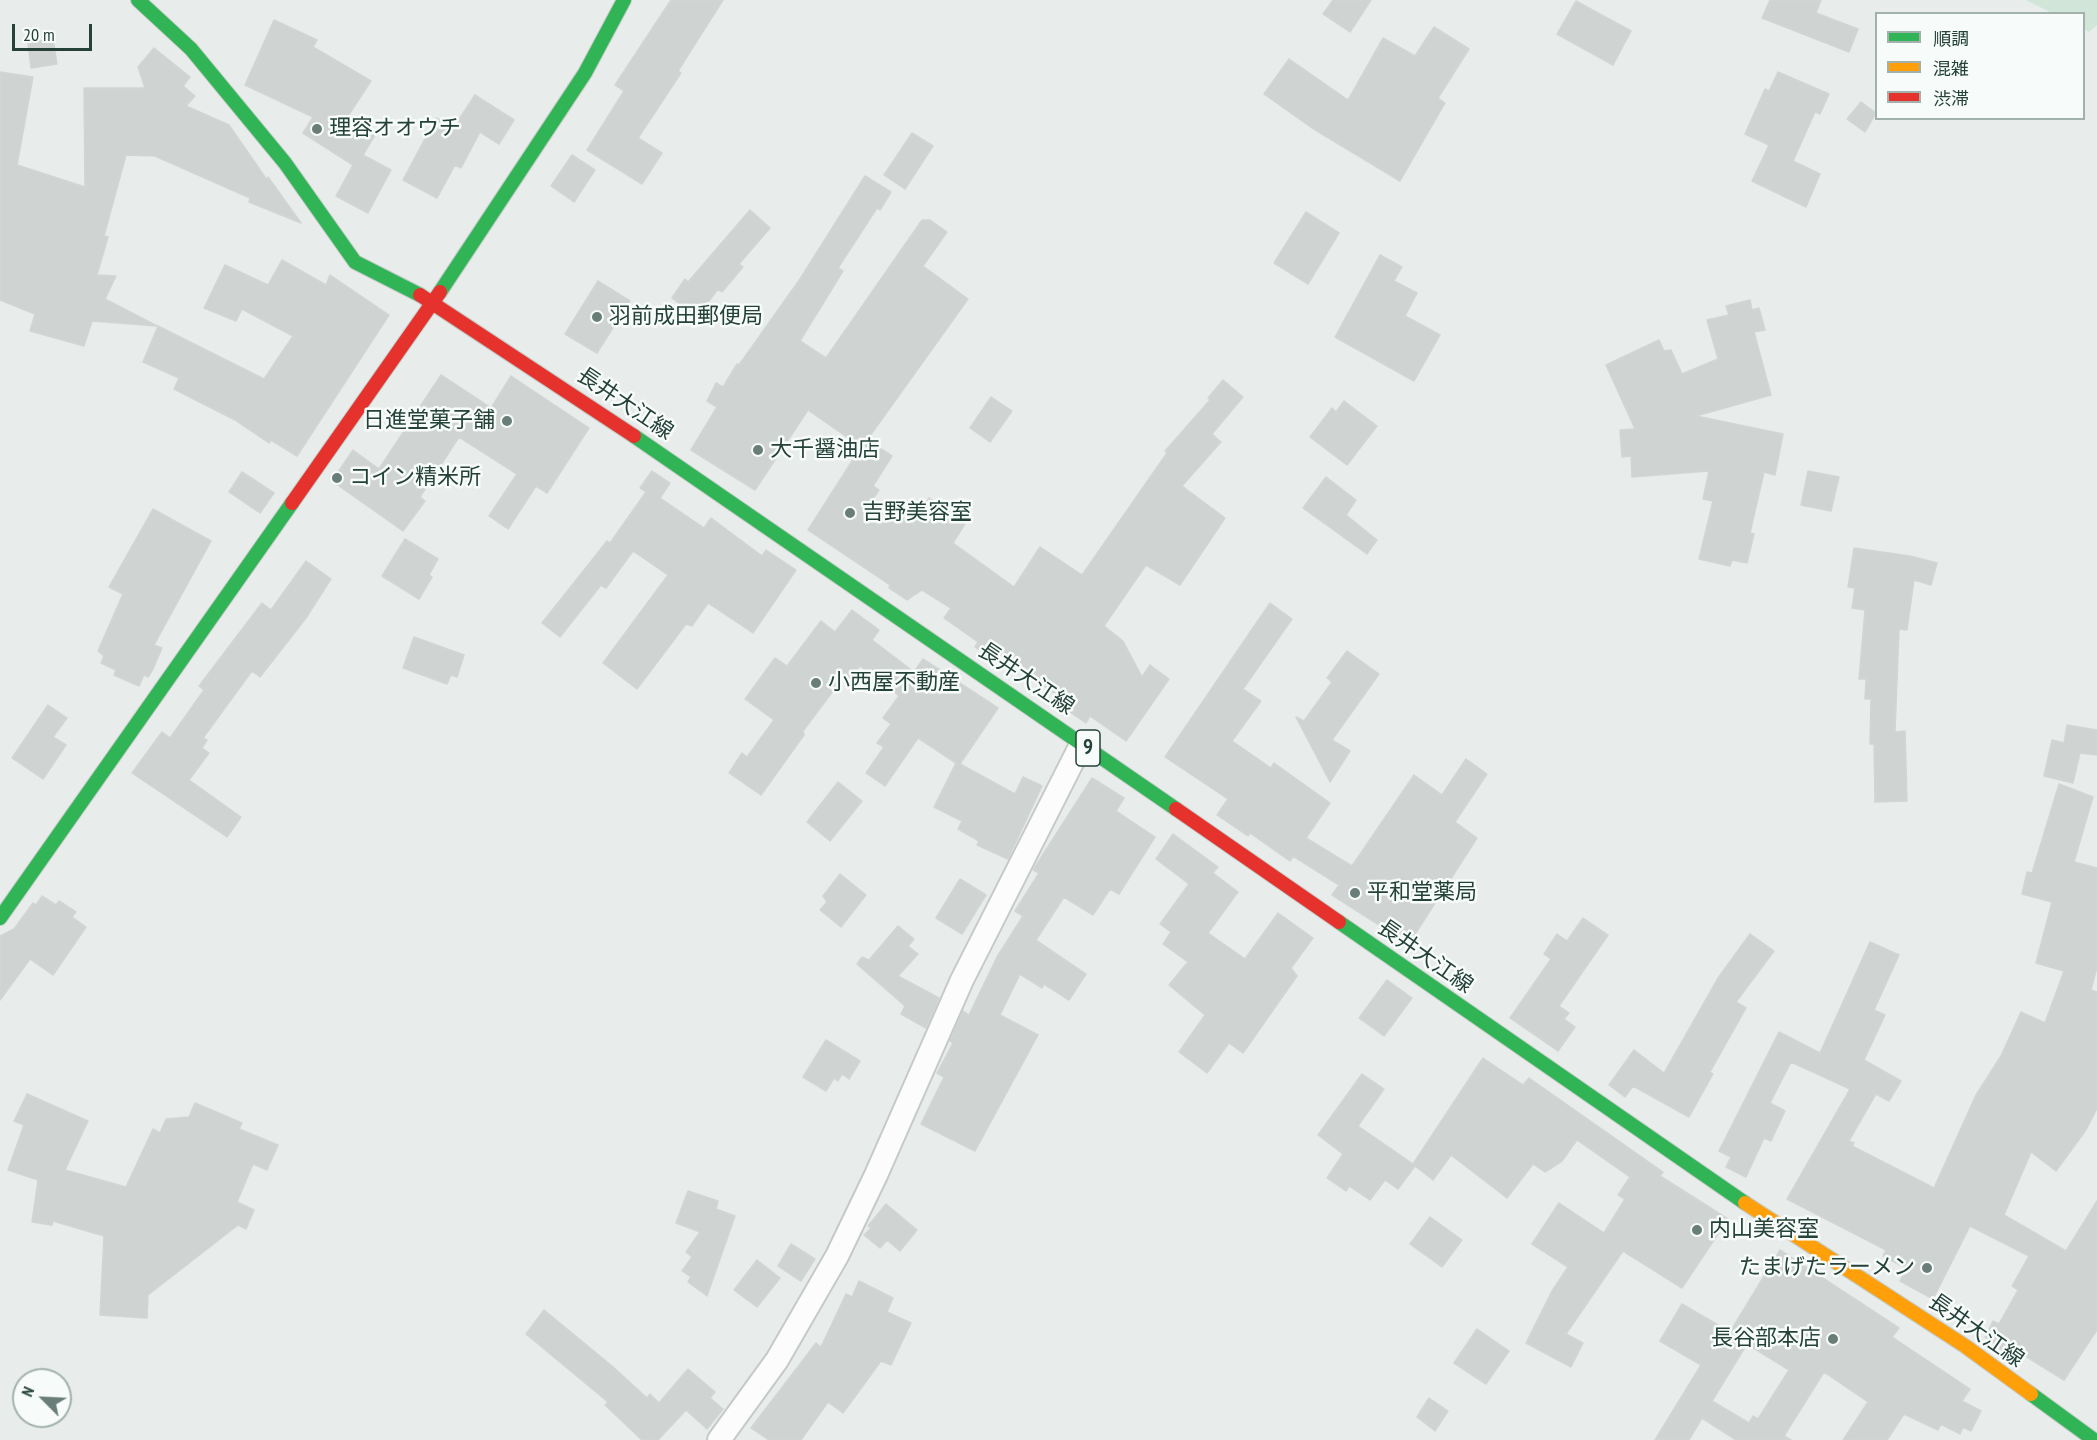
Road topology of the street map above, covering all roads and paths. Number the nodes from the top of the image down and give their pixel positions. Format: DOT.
graph roads {
  1 [pos="138,0"];
  2 [pos="624,0"];
  3 [pos="433,302"];
  4 [pos="1082,743"];
  5 [pos="0,918"];
  6 [pos="719,1440"];
  7 [pos="2094,1440"];
  1 -- 3 [label="main road, 長井大江線 / 9"];
  2 -- 3 [label="main road"];
  3 -- 4 [label="main road, 長井大江線 / 9"];
  3 -- 5 [label="main road"];
  4 -- 6 [label="street"];
  4 -- 7 [label="main road, 長井大江線 / 9"];
}
